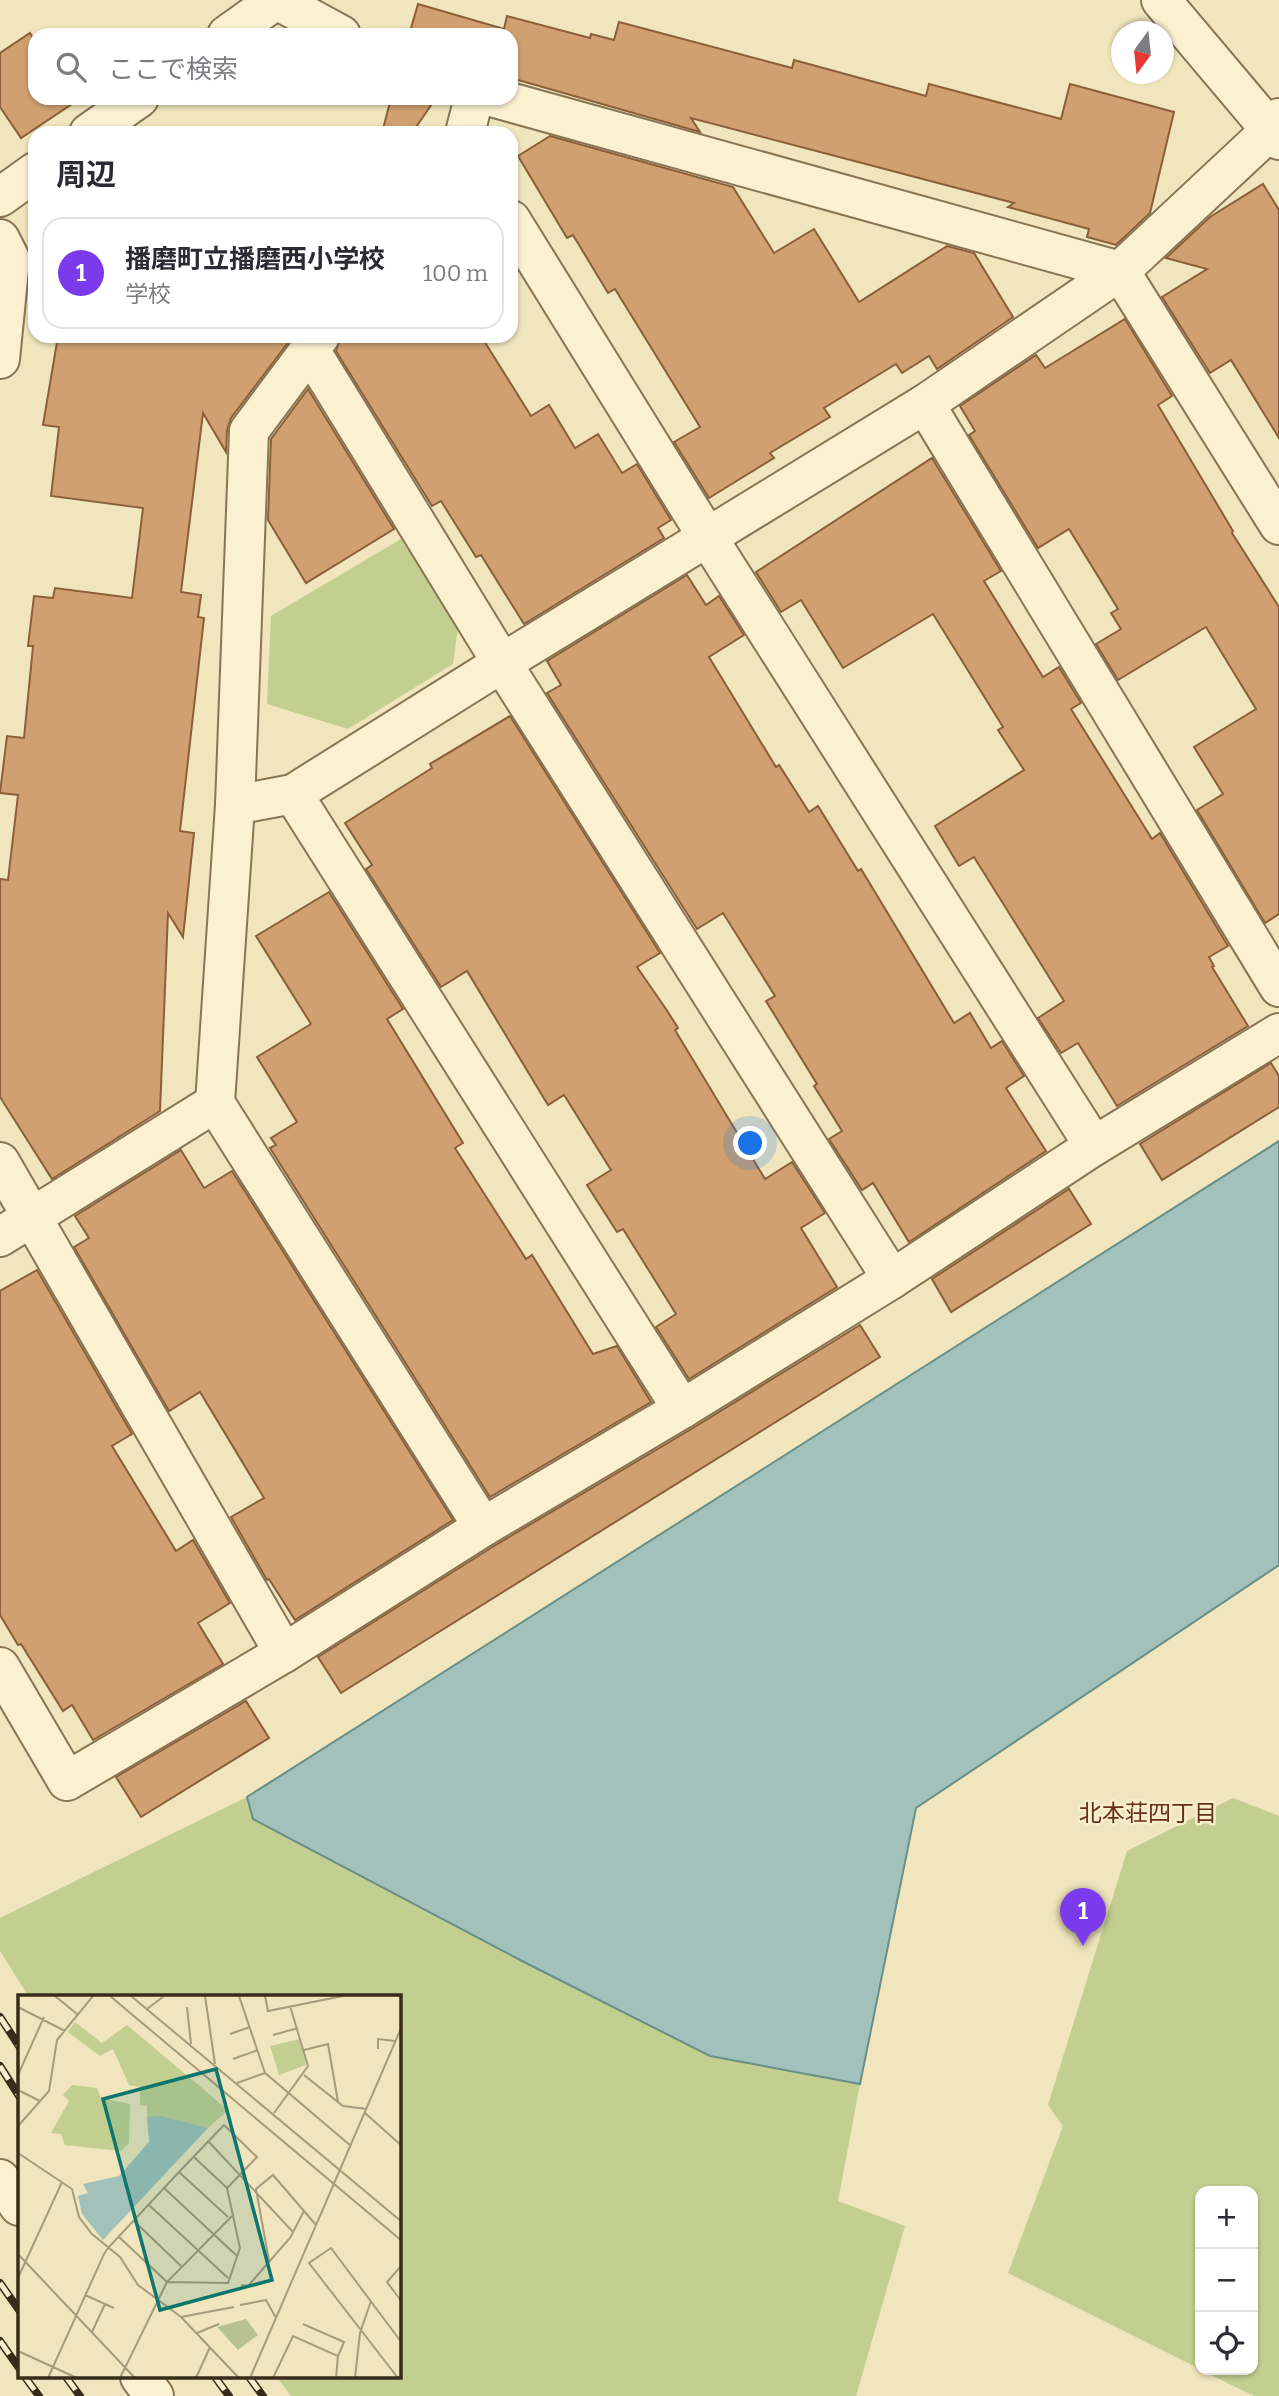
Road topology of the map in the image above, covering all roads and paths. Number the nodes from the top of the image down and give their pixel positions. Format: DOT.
graph roads {
  1 [pos="277,0"];
  2 [pos="1161,0"];
  3 [pos="237,28"];
  4 [pos="330,28"];
  5 [pos="518,104"];
  6 [pos="129,105"];
  7 [pos="472,105"];
  8 [pos="99,126"];
  9 [pos="467,126"];
  10 [pos="1276,129"];
  11 [pos="28,177"];
  12 [pos="0,197"];
  13 [pos="518,231"];
  14 [pos="0,239"];
  15 [pos="1120,271"];
  16 [pos="315,343"];
  17 [pos="0,359"];
  18 [pos="925,404"];
  19 [pos="1279,525"];
  20 [pos="708,538"];
  21 [pos="502,663"];
  22 [pos="293,794"];
  23 [pos="235,805"];
  24 [pos="1279,987"];
  25 [pos="1279,1033"];
  26 [pos="215,1102"];
  27 [pos="1094,1146"];
  28 [pos="0,1162"];
  29 [pos="16,1227"];
  30 [pos="892,1279"];
  31 [pos="682,1409"];
  32 [pos="483,1527"];
  33 [pos="284,1653"];
  34 [pos="0,1667"];
  35 [pos="0,2179"];
  36 [pos="18,2205"];
  37 [pos="141,2378"];
  38 [pos="154,2396"];
  1 -- 3 [label="street"];
  1 -- 4 [label="street"];
  2 -- 10 [label="street"];
  5 -- 15 [label="street"];
  6 -- 8 [label="street"];
  7 -- 9 [label="street"];
  10 -- 15 [label="street"];
  11 -- 12 [label="street"];
  13 -- 20 [label="street"];
  14 -- 17 [label="street"];
  15 -- 18 [label="street"];
  15 -- 19 [label="street"];
  16 -- 21 [label="street"];
  16 -- 23 [label="street"];
  18 -- 20 [label="street"];
  18 -- 24 [label="street"];
  20 -- 21 [label="street"];
  20 -- 27 [label="street"];
  21 -- 22 [label="street"];
  21 -- 30 [label="street"];
  22 -- 23 [label="street"];
  22 -- 31 [label="street"];
  23 -- 26 [label="street"];
  25 -- 27 [label="street"];
  26 -- 29 [label="street"];
  26 -- 32 [label="street"];
  27 -- 30 [label="street"];
  28 -- 29 [label="street"];
  29 -- 33 [label="street"];
  30 -- 31 [label="street"];
  31 -- 32 [label="street"];
  32 -- 33 [label="street"];
  33 -- 34 [label="street"];
  35 -- 36 [label="street"];
  37 -- 38 [label="street"];
}
